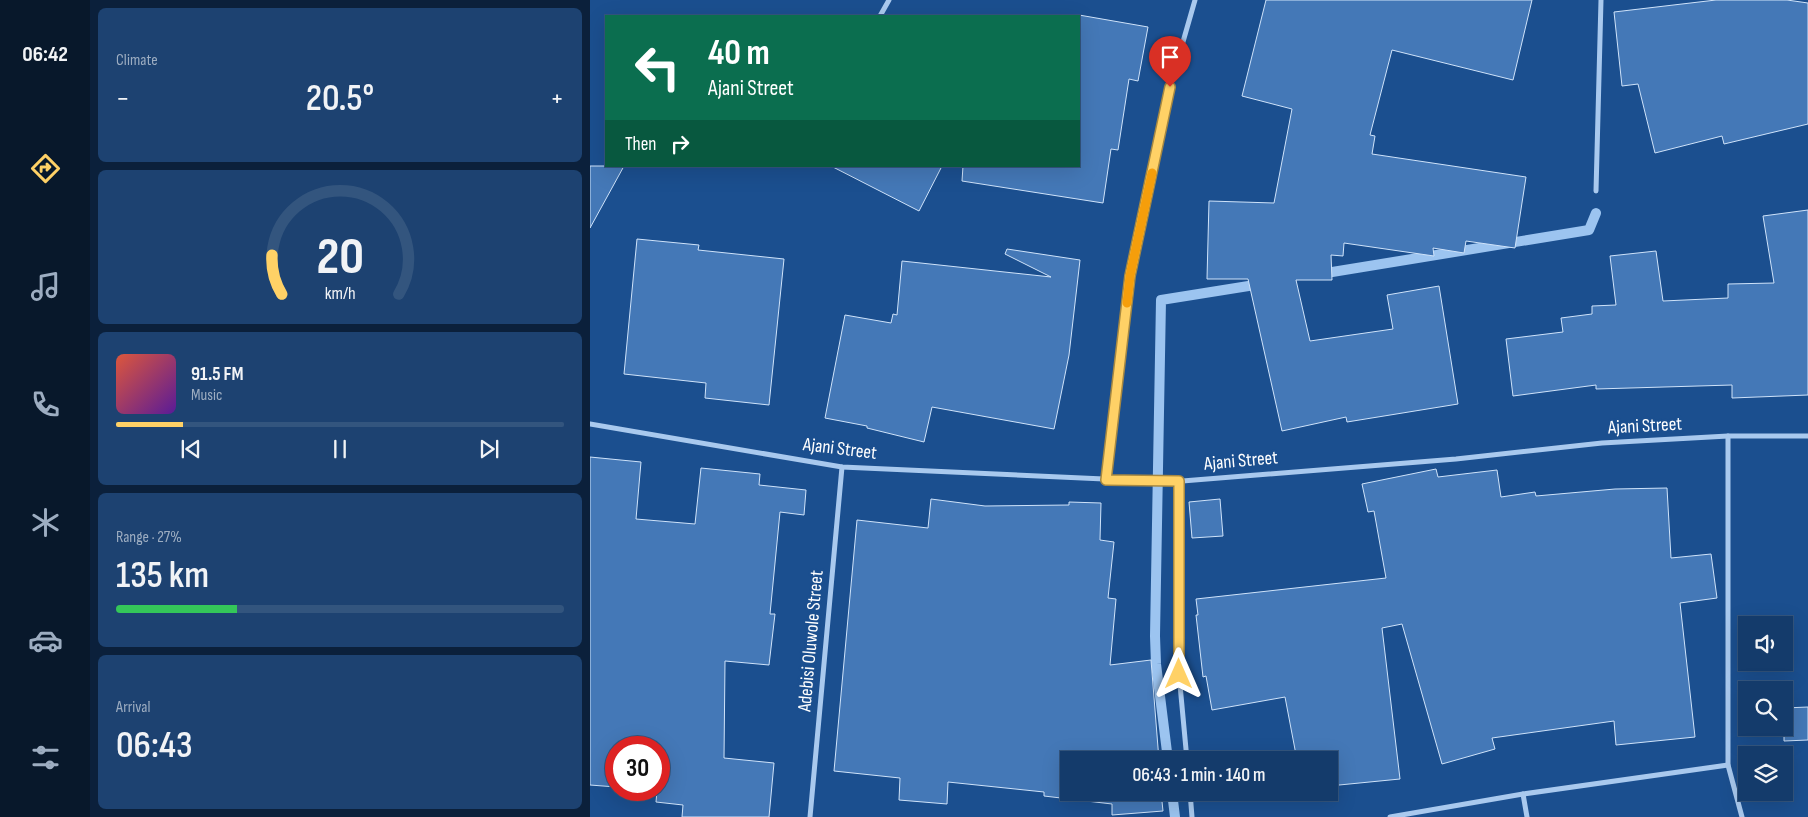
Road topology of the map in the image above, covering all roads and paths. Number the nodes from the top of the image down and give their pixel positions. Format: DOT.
graph roads {
  1 [pos="889,0"];
  2 [pos="1195,0"];
  3 [pos="1601,0"];
  4 [pos="881,15"];
  5 [pos="1596,190"];
  6 [pos="590,424"];
  7 [pos="1728,436"];
  8 [pos="1808,436"];
  9 [pos="842,467"];
  10 [pos="1106,480"];
  11 [pos="1179,481"];
  12 [pos="1186,751"];
  13 [pos="1728,764"];
  14 [pos="1523,794"];
  15 [pos="1191,801"];
  16 [pos="810,817"];
  17 [pos="1192,817"];
  18 [pos="1390,817"];
  19 [pos="1527,817"];
  20 [pos="1742,817"];
  1 -- 4 [label="street"];
  2 -- 10 [label="street"];
  3 -- 5 [label="street"];
  6 -- 9 [label="street, Ajani Street"];
  7 -- 8 [label="street, Ajani Street"];
  7 -- 11 [label="street, Ajani Street"];
  7 -- 13 [label="street"];
  9 -- 10 [label="street, Ajani Street"];
  9 -- 16 [label="street, Adebisi Oluwole Street"];
  10 -- 11 [label="street, Ajani Street"];
  11 -- 12 [label="street"];
  13 -- 14 [label="street"];
  13 -- 20 [label="street"];
  14 -- 18 [label="street"];
  14 -- 19 [label="street"];
  15 -- 17 [label="street"];
}
